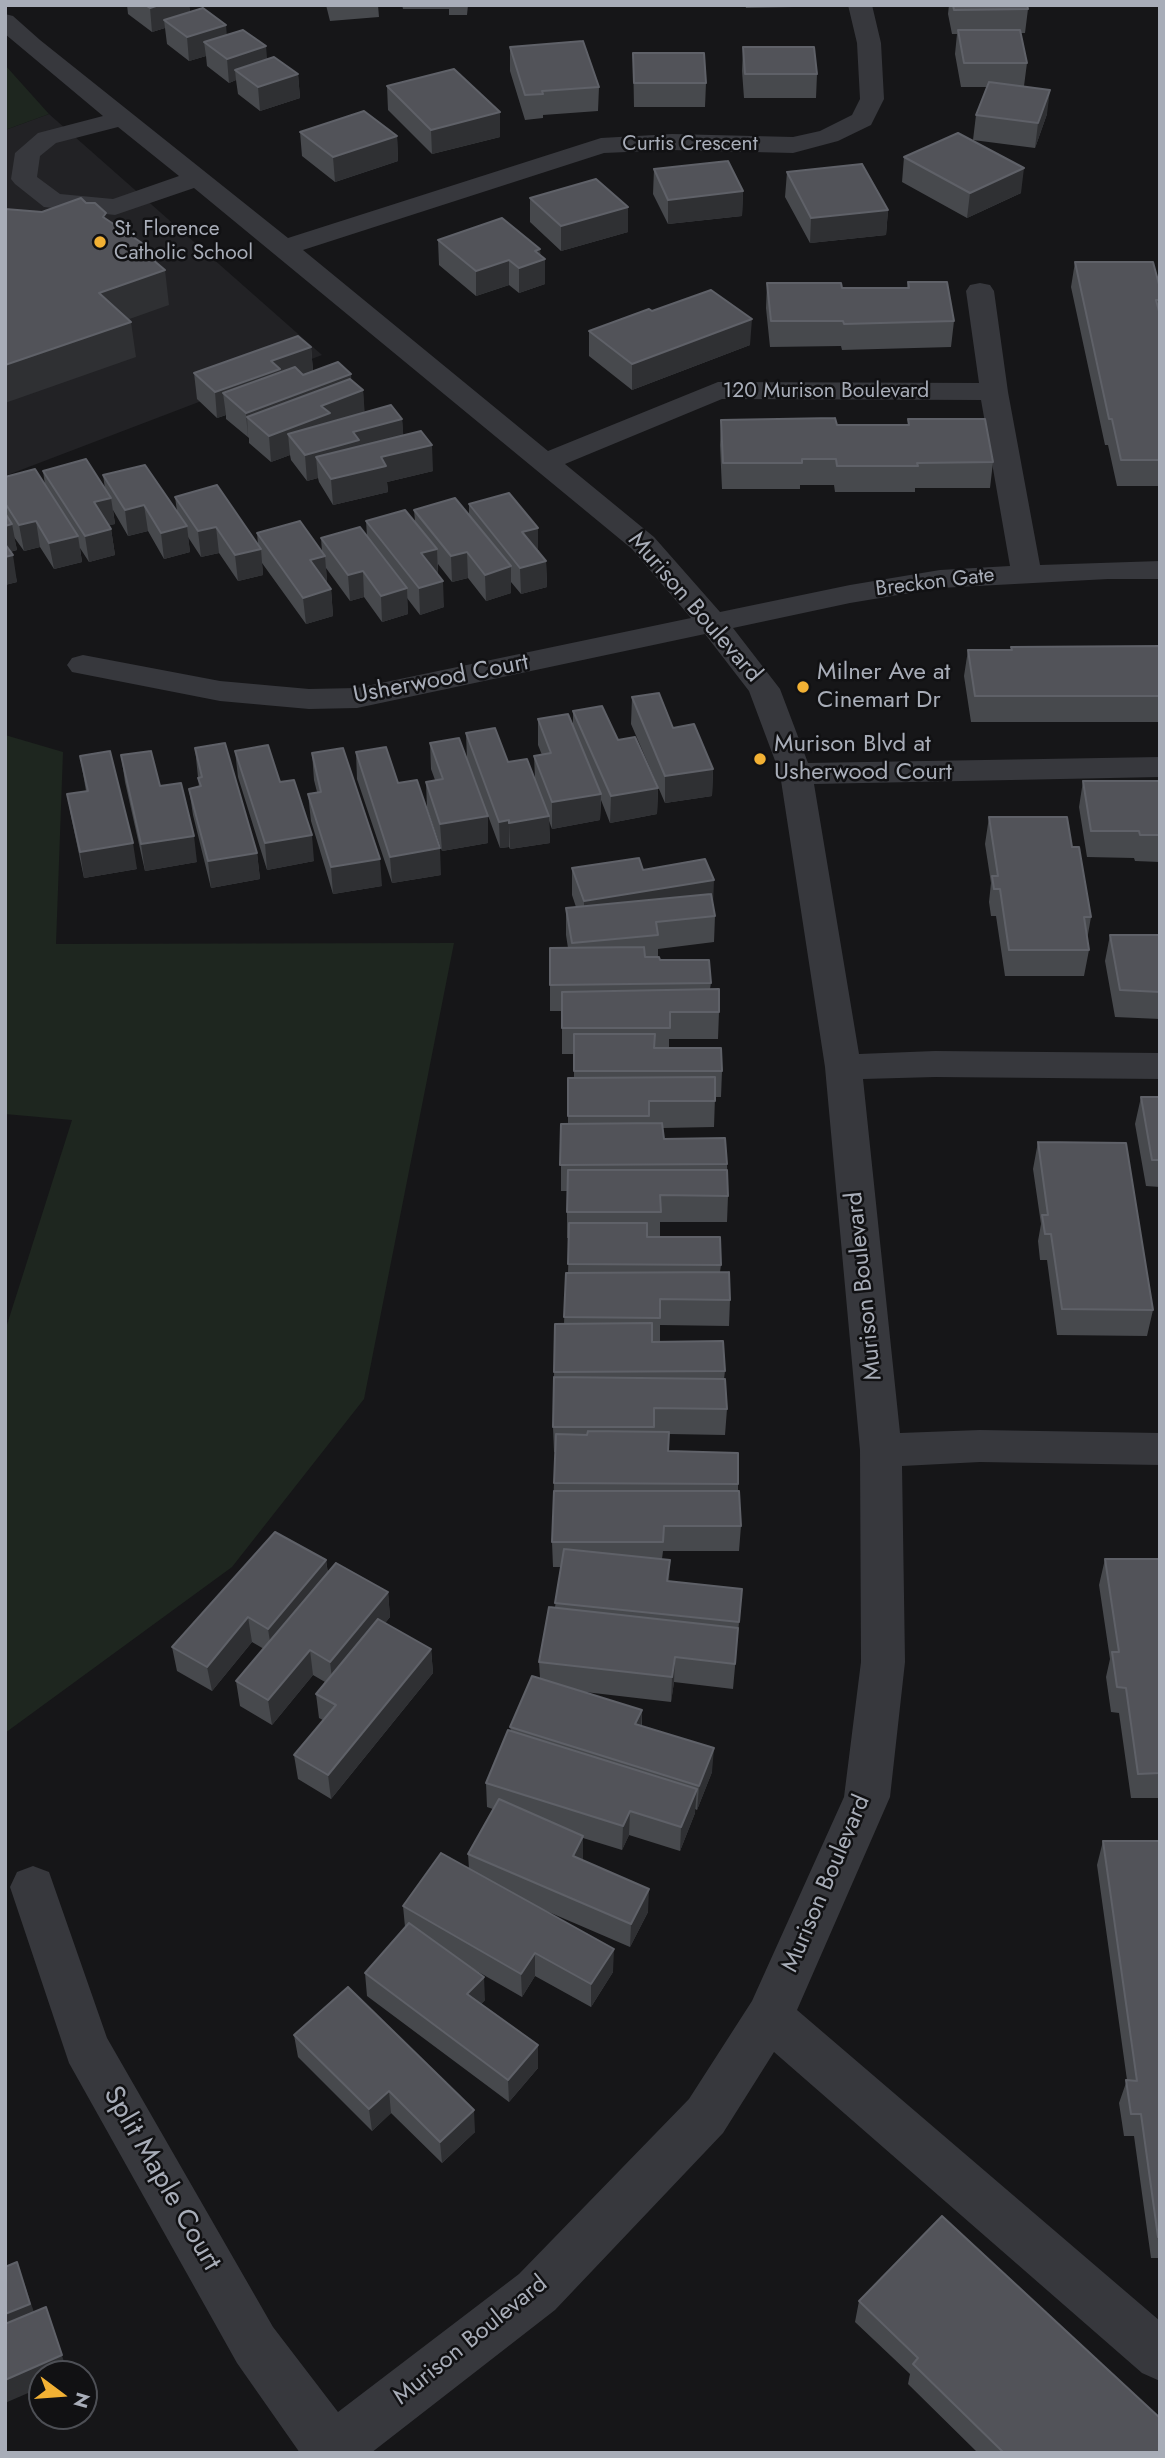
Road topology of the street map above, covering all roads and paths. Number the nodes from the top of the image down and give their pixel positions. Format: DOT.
graph roads {
  1 [pos="860,5"];
  2 [pos="5,21"];
  3 [pos="123,118"];
  4 [pos="196,179"];
  5 [pos="284,248"];
  6 [pos="980,291"];
  7 [pos="994,392"];
  8 [pos="546,462"];
  9 [pos="1160,570"];
  10 [pos="1026,573"];
  11 [pos="714,625"];
  12 [pos="83,664"];
  13 [pos="1160,767"];
  14 [pos="796,774"];
  15 [pos="1160,1066"];
  16 [pos="843,1067"];
  17 [pos="1160,1449"];
  18 [pos="881,1450"];
  19 [pos="33,1887"];
  20 [pos="769,2017"];
  21 [pos="1160,2355"];
  22 [pos="332,2452"];
  1 -- 5 [label="street, Curtis Crescent"];
  2 -- 3 [label="street, Murison Boulevard"];
  3 -- 4 [label="street, Murison Boulevard"];
  3 -- 4 [label="street"];
  4 -- 5 [label="street, Murison Boulevard"];
  5 -- 8 [label="street, Murison Boulevard"];
  6 -- 7 [label="street"];
  7 -- 8 [label="street, 120 Murison Boulevard"];
  7 -- 10 [label="street"];
  8 -- 11 [label="street, Murison Boulevard"];
  9 -- 10 [label="street, Breckon Gate"];
  10 -- 11 [label="street, Breckon Gate"];
  11 -- 12 [label="street, Usherwood Court"];
  11 -- 14 [label="street, Murison Boulevard"];
  13 -- 14 [label="street"];
  14 -- 16 [label="street, Murison Boulevard"];
  15 -- 16 [label="street"];
  16 -- 18 [label="street, Murison Boulevard"];
  17 -- 18 [label="street"];
  18 -- 20 [label="street, Murison Boulevard"];
  19 -- 22 [label="street, Split Maple Court"];
  20 -- 21 [label="street"];
  20 -- 22 [label="street, Murison Boulevard"];
}
